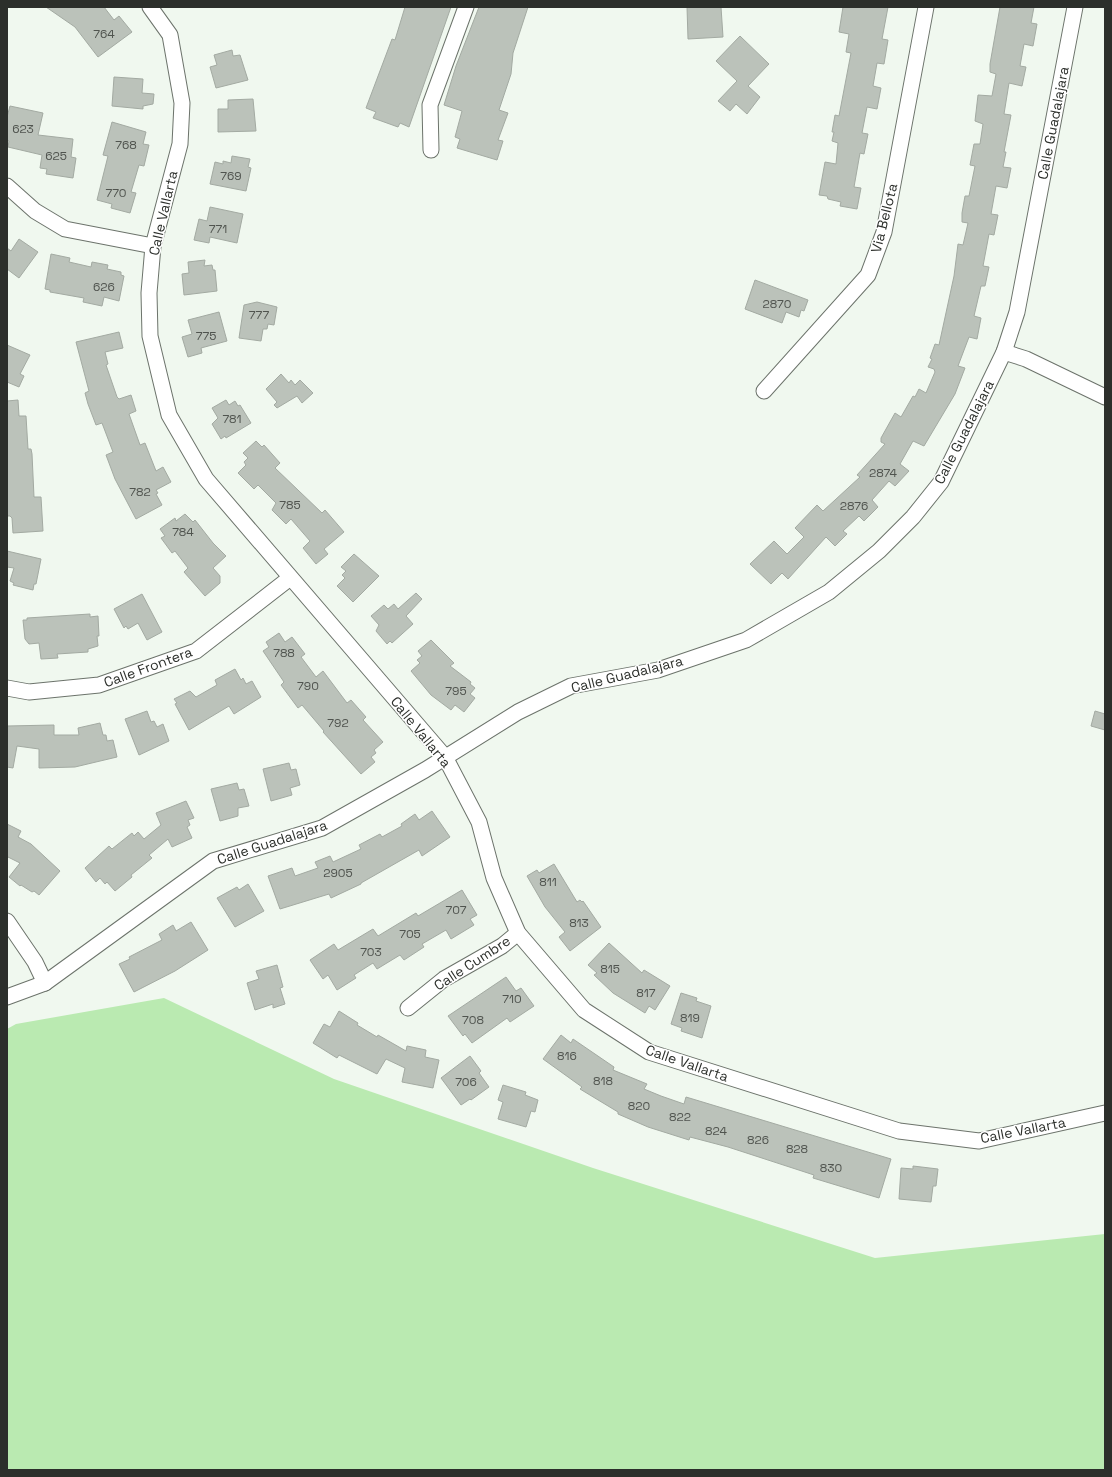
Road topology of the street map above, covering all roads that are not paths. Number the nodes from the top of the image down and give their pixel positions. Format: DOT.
graph roads {
  1 [pos="150,7"];
  2 [pos="466,7"];
  3 [pos="926,7"];
  4 [pos="1075,7"];
  5 [pos="431,150"];
  6 [pos="7,186"];
  7 [pos="153,246"];
  8 [pos="1004,352"];
  9 [pos="764,391"];
  10 [pos="1105,397"];
  11 [pos="290,578"];
  12 [pos="7,688"];
  13 [pos="445,757"];
  14 [pos="7,921"];
  15 [pos="518,933"];
  16 [pos="45,983"];
  17 [pos="7,997"];
  18 [pos="408,1008"];
  19 [pos="1105,1113"];
  1 -- 7 [label="street, Calle Vallarta"];
  2 -- 5 [label="street"];
  3 -- 9 [label="street, Via Bellota"];
  4 -- 8 [label="street, Calle Guadalajara"];
  6 -- 7 [label="street"];
  7 -- 11 [label="street, Calle Vallarta"];
  8 -- 10 [label="street"];
  8 -- 13 [label="street, Calle Guadalajara"];
  11 -- 12 [label="street, Calle Frontera"];
  11 -- 13 [label="street, Calle Vallarta"];
  13 -- 15 [label="street, Calle Vallarta"];
  13 -- 16 [label="street, Calle Guadalajara"];
  14 -- 16 [label="street"];
  15 -- 18 [label="street, Calle Cumbre"];
  15 -- 19 [label="street, Calle Vallarta"];
  16 -- 17 [label="street, Calle Guadalajara"];
}
